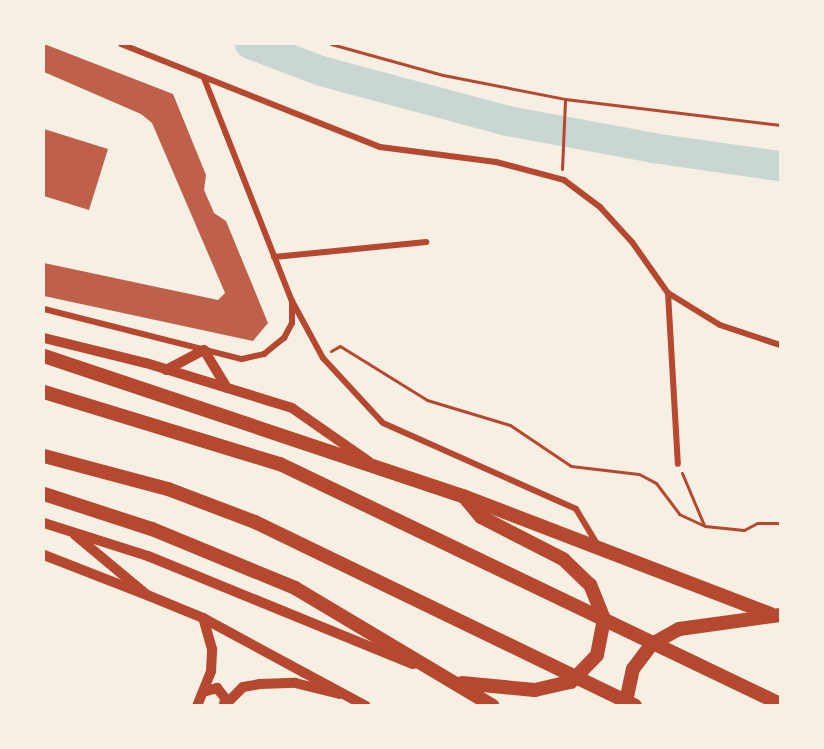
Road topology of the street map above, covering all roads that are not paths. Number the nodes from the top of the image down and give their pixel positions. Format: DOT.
graph roads {
  1 [pos="121,44"];
  2 [pos="204,78"];
  3 [pos="426,242"];
  4 [pos="274,257"];
  5 [pos="668,293"];
  6 [pos="292,301"];
  7 [pos="44,309"];
  8 [pos="44,338"];
  9 [pos="780,345"];
  10 [pos="204,350"];
  11 [pos="44,356"];
  12 [pos="166,370"];
  13 [pos="227,388"];
  14 [pos="44,392"];
  15 [pos="44,456"];
  16 [pos="678,464"];
  17 [pos="378,468"];
  18 [pos="44,494"];
  19 [pos="463,496"];
  20 [pos="44,525"];
  21 [pos="69,531"];
  22 [pos="598,545"];
  23 [pos="44,555"];
  24 [pos="147,595"];
  25 [pos="777,614"];
  26 [pos="203,618"];
  27 [pos="460,683"];
  28 [pos="203,692"];
  29 [pos="352,697"];
  30 [pos="780,704"];
  31 [pos="197,705"];
  32 [pos="224,705"];
  33 [pos="366,705"];
  34 [pos="493,705"];
  35 [pos="625,705"];
  36 [pos="635,705"];
  1 -- 2 [label="street"];
  2 -- 4 [label="street"];
  2 -- 5 [label="street"];
  3 -- 4 [label="street"];
  4 -- 6 [label="street"];
  5 -- 9 [label="street"];
  5 -- 16 [label="street"];
  6 -- 10 [label="street"];
  6 -- 22 [label="street"];
  7 -- 10 [label="street"];
  8 -- 12 [label="main road"];
  10 -- 12 [label="main road"];
  10 -- 13 [label="main road"];
  11 -- 17 [label="highway"];
  12 -- 13 [label="main road"];
  13 -- 17 [label="main road"];
  14 -- 30 [label="highway"];
  15 -- 36 [label="highway"];
  17 -- 19 [label="highway"];
  18 -- 27 [label="highway"];
  19 -- 22 [label="highway"];
  19 -- 27 [label="highway"];
  20 -- 21 [label="main road"];
  21 -- 24 [label="main road"];
  21 -- 27 [label="main road"];
  22 -- 25 [label="highway"];
  23 -- 24 [label="main road"];
  24 -- 26 [label="main road"];
  25 -- 35 [label="highway"];
  26 -- 28 [label="main road"];
  26 -- 29 [label="main road"];
  27 -- 34 [label="highway"];
  28 -- 31 [label="main road"];
  28 -- 32 [label="main road"];
  29 -- 32 [label="main road"];
  29 -- 33 [label="main road"];
}
